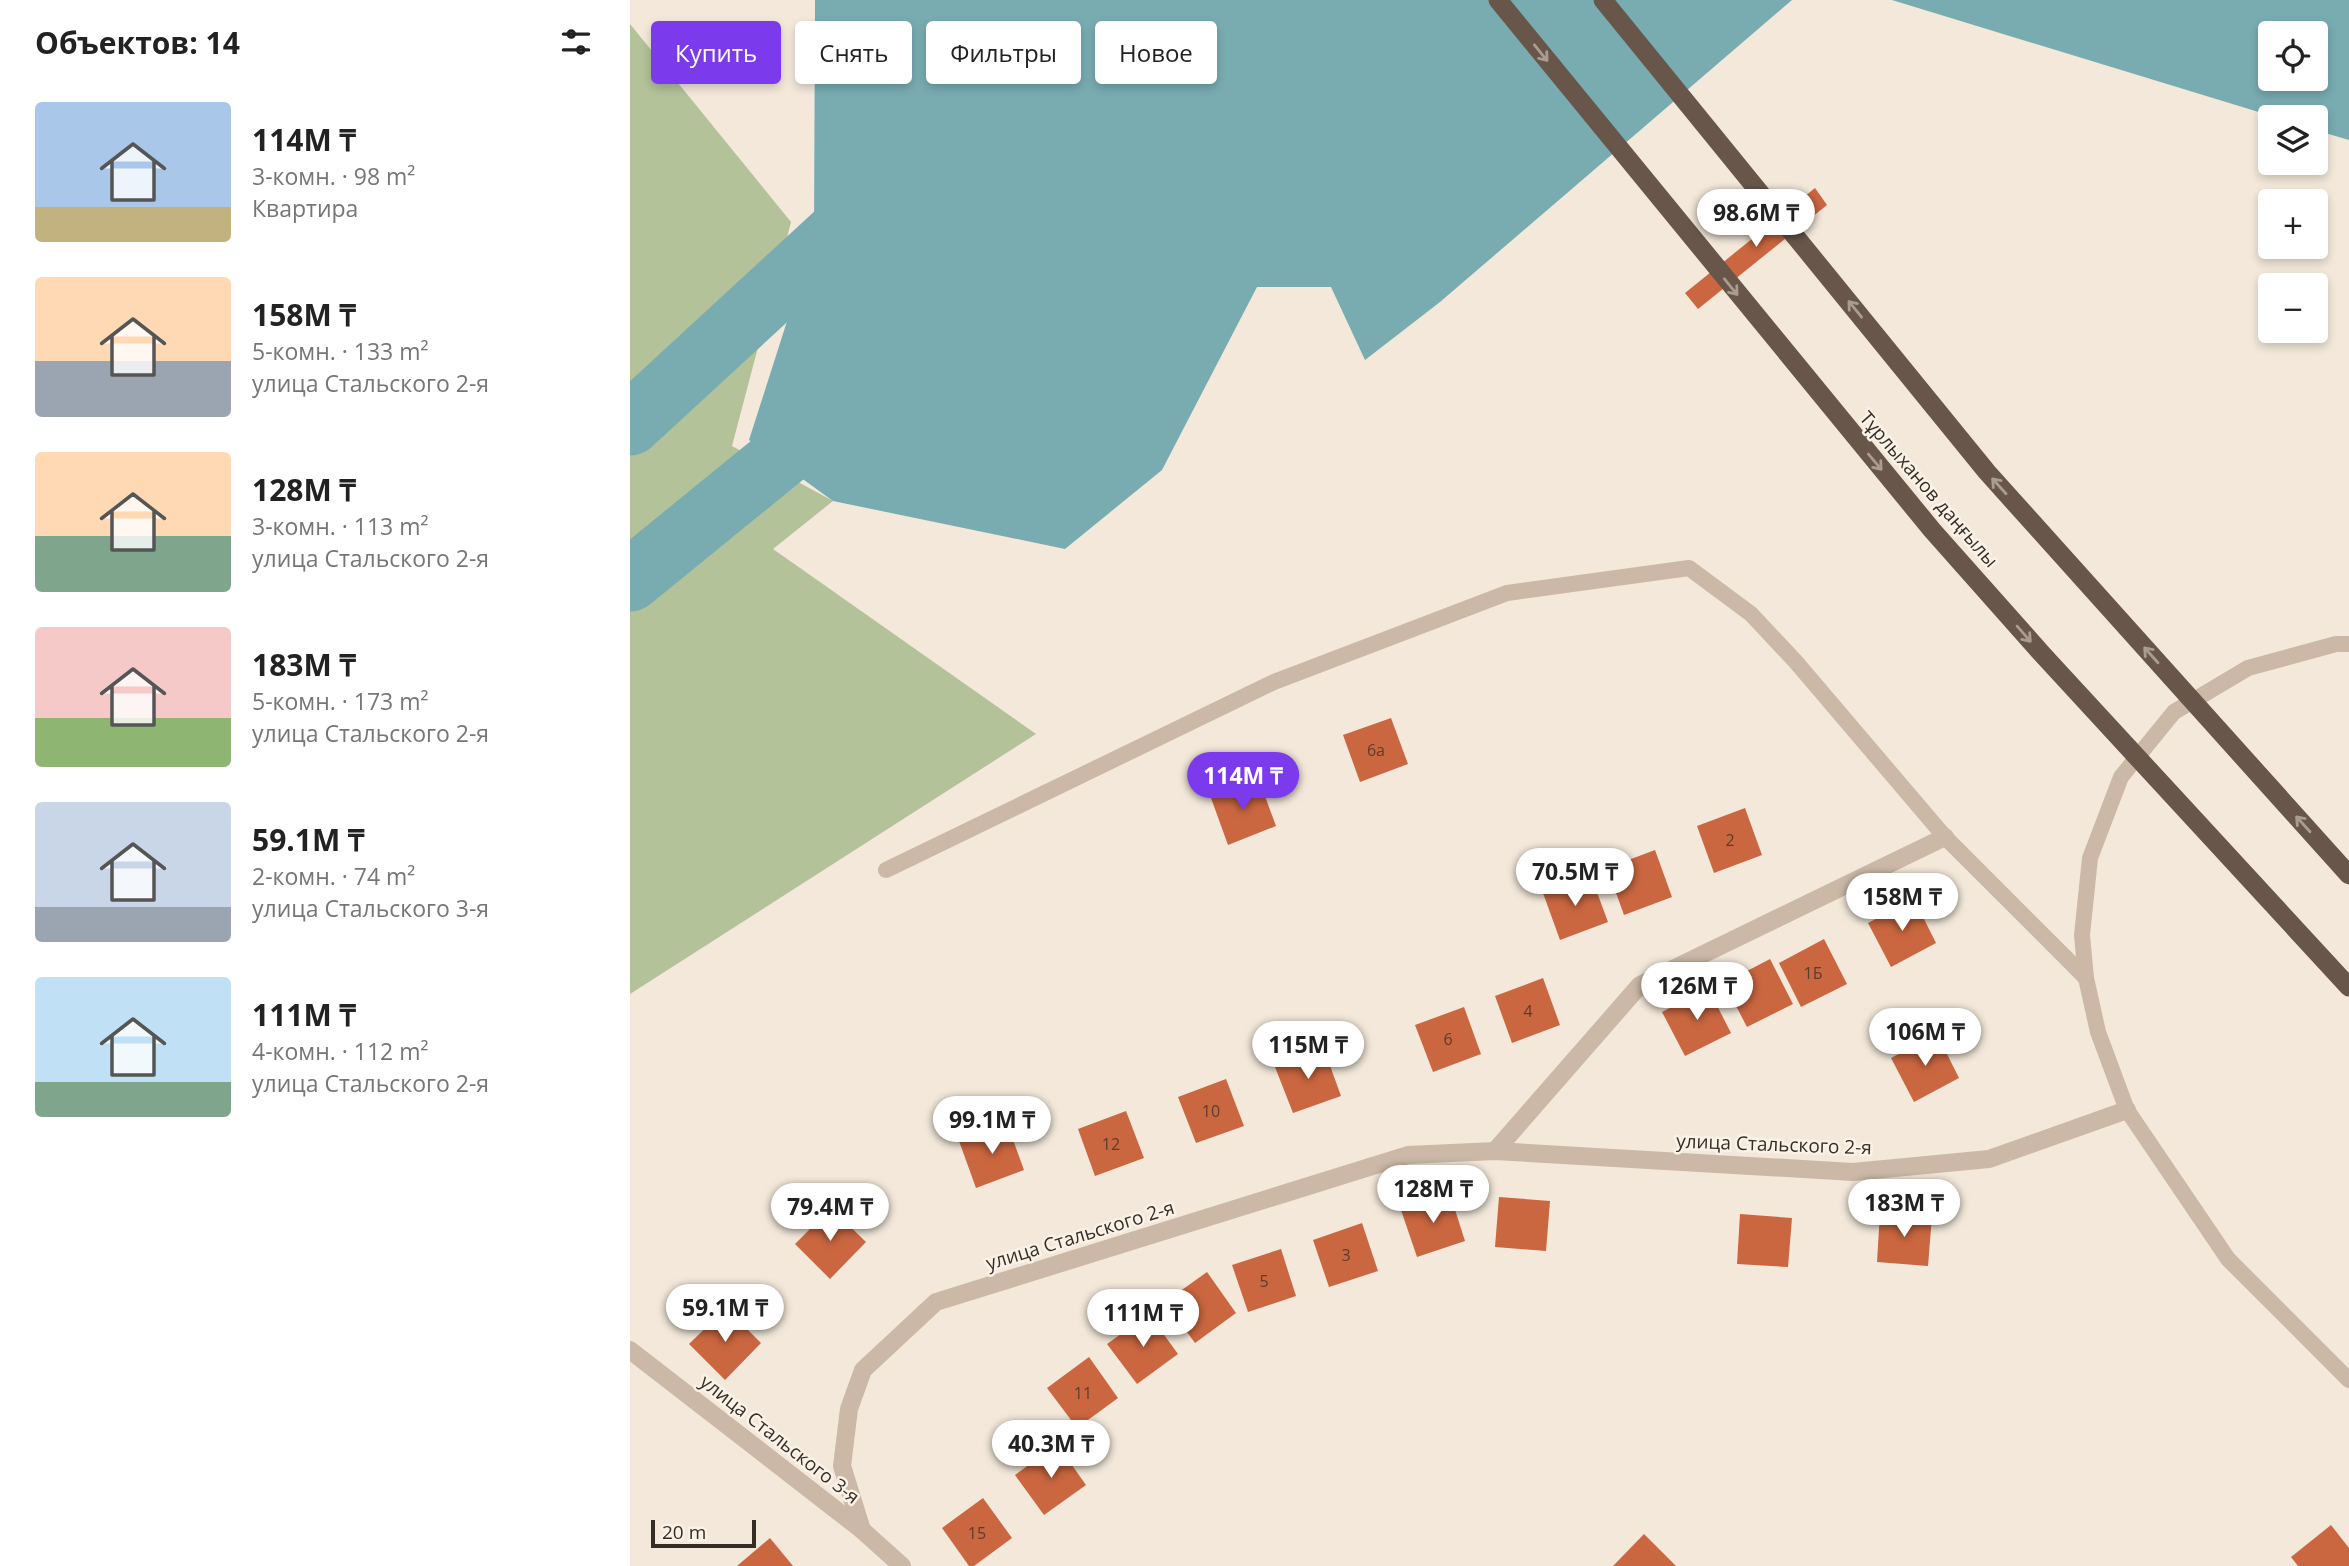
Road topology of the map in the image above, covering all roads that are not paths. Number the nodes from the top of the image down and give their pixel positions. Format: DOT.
graph roads {
  1 [pos="1498,0"];
  2 [pos="1603,0"];
  3 [pos="2349,645"];
  4 [pos="1945,837"];
  5 [pos="886,870"];
  6 [pos="2349,875"];
  7 [pos="2086,978"];
  8 [pos="2349,987"];
  9 [pos="2127,1110"];
  10 [pos="1495,1151"];
  11 [pos="630,1350"];
  12 [pos="2349,1380"];
  13 [pos="863,1530"];
  14 [pos="902,1566"];
  1 -- 8 [label="highway, Тұрлыханов даңғылы, one-way, bridge"];
  6 -- 2 [label="highway, one-way, bridge"];
  3 -- 7 [label="lane"];
  4 -- 5 [label="lane"];
  4 -- 7 [label="lane"];
  4 -- 10 [label="street"];
  7 -- 9 [label="lane"];
  9 -- 10 [label="street, улица Стальского 2-я"];
  9 -- 12 [label="lane"];
  10 -- 13 [label="street, улица Стальского 2-я"];
  11 -- 13 [label="street, улица Стальского 3-я"];
  13 -- 14 [label="street, улица Стальского 3-я"];
}
